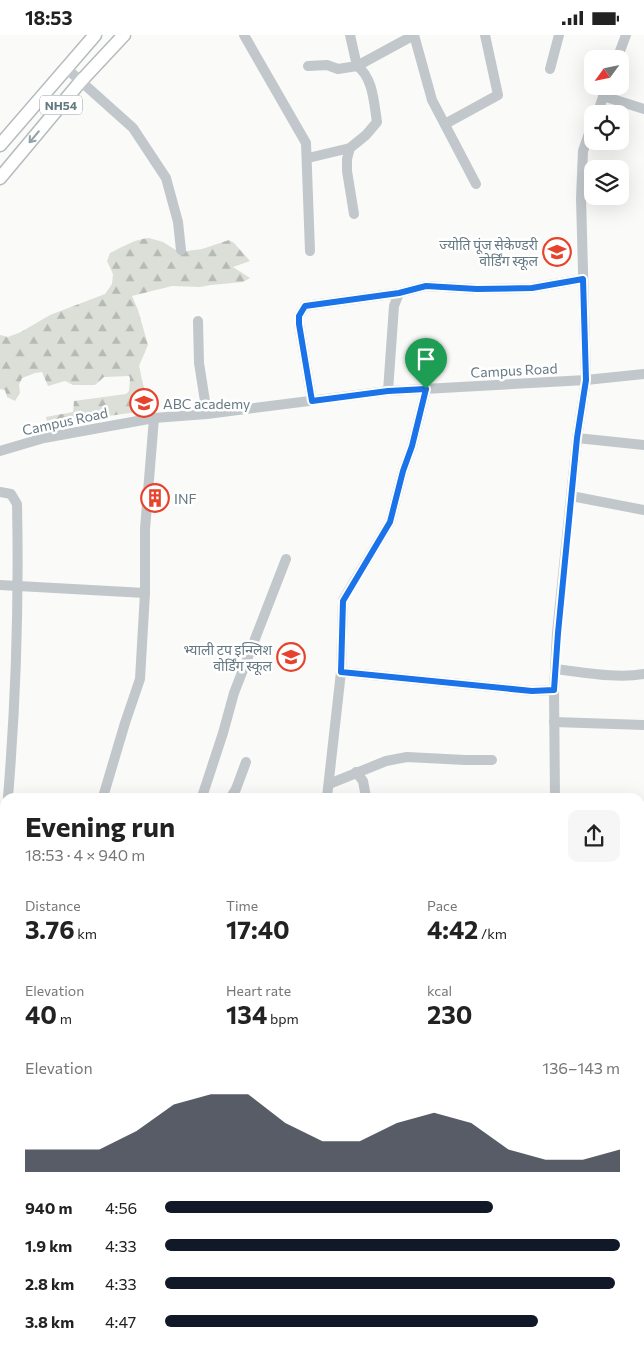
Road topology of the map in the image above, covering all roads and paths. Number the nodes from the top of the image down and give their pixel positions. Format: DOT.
graph roads {
  1 [pos="95,35"];
  2 [pos="124,35"];
  3 [pos="244,35"];
  4 [pos="350,35"];
  5 [pos="414,35"];
  6 [pos="485,35"];
  7 [pos="559,35"];
  8 [pos="626,35"];
  9 [pos="620,50"];
  10 [pos="308,66"];
  11 [pos="357,66"];
  12 [pos="66,68"];
  13 [pos="550,69"];
  14 [pos="81,81"];
  15 [pos="614,95"];
  16 [pos="644,109"];
  17 [pos="445,125"];
  18 [pos="0,145"];
  19 [pos="350,148"];
  20 [pos="584,148"];
  21 [pos="308,158"];
  22 [pos="0,178"];
  23 [pos="476,184"];
  24 [pos="354,215"];
  25 [pos="180,250"];
  26 [pos="310,251"];
  27 [pos="583,279"];
  28 [pos="399,293"];
  29 [pos="198,321"];
  30 [pos="644,374"];
  31 [pos="586,380"];
  32 [pos="426,389"];
  33 [pos="388,391"];
  34 [pos="312,401"];
  35 [pos="207,414"];
  36 [pos="154,418"];
  37 [pos="577,438"];
  38 [pos="644,445"];
  39 [pos="0,451"];
  40 [pos="0,492"];
  41 [pos="572,496"];
  42 [pos="644,509"];
  43 [pos="286,559"];
  44 [pos="0,585"];
  45 [pos="19,585"];
  46 [pos="146,593"];
  47 [pos="555,669"];
  48 [pos="341,672"];
  49 [pos="644,673"];
  50 [pos="554,690"];
  51 [pos="554,722"];
  52 [pos="644,725"];
  53 [pos="492,759"];
  54 [pos="246,762"];
  55 [pos="356,772"];
  56 [pos="329,784"];
  57 [pos="8,793"];
  58 [pos="104,793"];
  59 [pos="203,793"];
  60 [pos="234,793"];
  61 [pos="328,793"];
  62 [pos="365,793"];
  63 [pos="555,793"];
  1 -- 12 [label="main road, NH54"];
  2 -- 14 [label="main road, NH54"];
  3 -- 21 [label="street"];
  4 -- 11 [label="street"];
  5 -- 11 [label="street"];
  5 -- 17 [label="street"];
  6 -- 17 [label="street"];
  7 -- 13 [label="street"];
  8 -- 9 [label="street"];
  10 -- 11 [label="street"];
  11 -- 19 [label="street"];
  12 -- 14 [label="street"];
  12 -- 18 [label="main road, NH54"];
  14 -- 22 [label="main road, NH54, one-way"];
  14 -- 25 [label="street"];
  15 -- 16 [label="street"];
  17 -- 23 [label="street"];
  19 -- 21 [label="street"];
  19 -- 24 [label="street"];
  20 -- 27 [label="street"];
  21 -- 26 [label="street"];
  27 -- 28 [label="street"];
  27 -- 31 [label="street"];
  28 -- 33 [label="street"];
  28 -- 34 [label="street"];
  29 -- 35 [label="street"];
  30 -- 31 [label="street, Campus Road"];
  31 -- 32 [label="street, Campus Road"];
  31 -- 37 [label="street"];
  32 -- 33 [label="street, Campus Road"];
  32 -- 48 [label="street"];
  33 -- 34 [label="street, Campus Road"];
  34 -- 35 [label="street, Campus Road"];
  35 -- 36 [label="street, Campus Road"];
  36 -- 39 [label="street, Campus Road"];
  36 -- 46 [label="street"];
  37 -- 38 [label="street"];
  37 -- 41 [label="street"];
  40 -- 45 [label="street"];
  41 -- 42 [label="street"];
  41 -- 47 [label="street"];
  43 -- 59 [label="street"];
  44 -- 45 [label="street"];
  45 -- 46 [label="street"];
  45 -- 57 [label="street"];
  46 -- 58 [label="street"];
  47 -- 49 [label="street"];
  47 -- 50 [label="street"];
  48 -- 50 [label="street"];
  48 -- 56 [label="street"];
  50 -- 51 [label="street"];
  51 -- 52 [label="street"];
  51 -- 63 [label="street"];
  53 -- 55 [label="street"];
  54 -- 60 [label="street"];
  55 -- 56 [label="street"];
  55 -- 62 [label="street"];
  56 -- 61 [label="street"];
}
